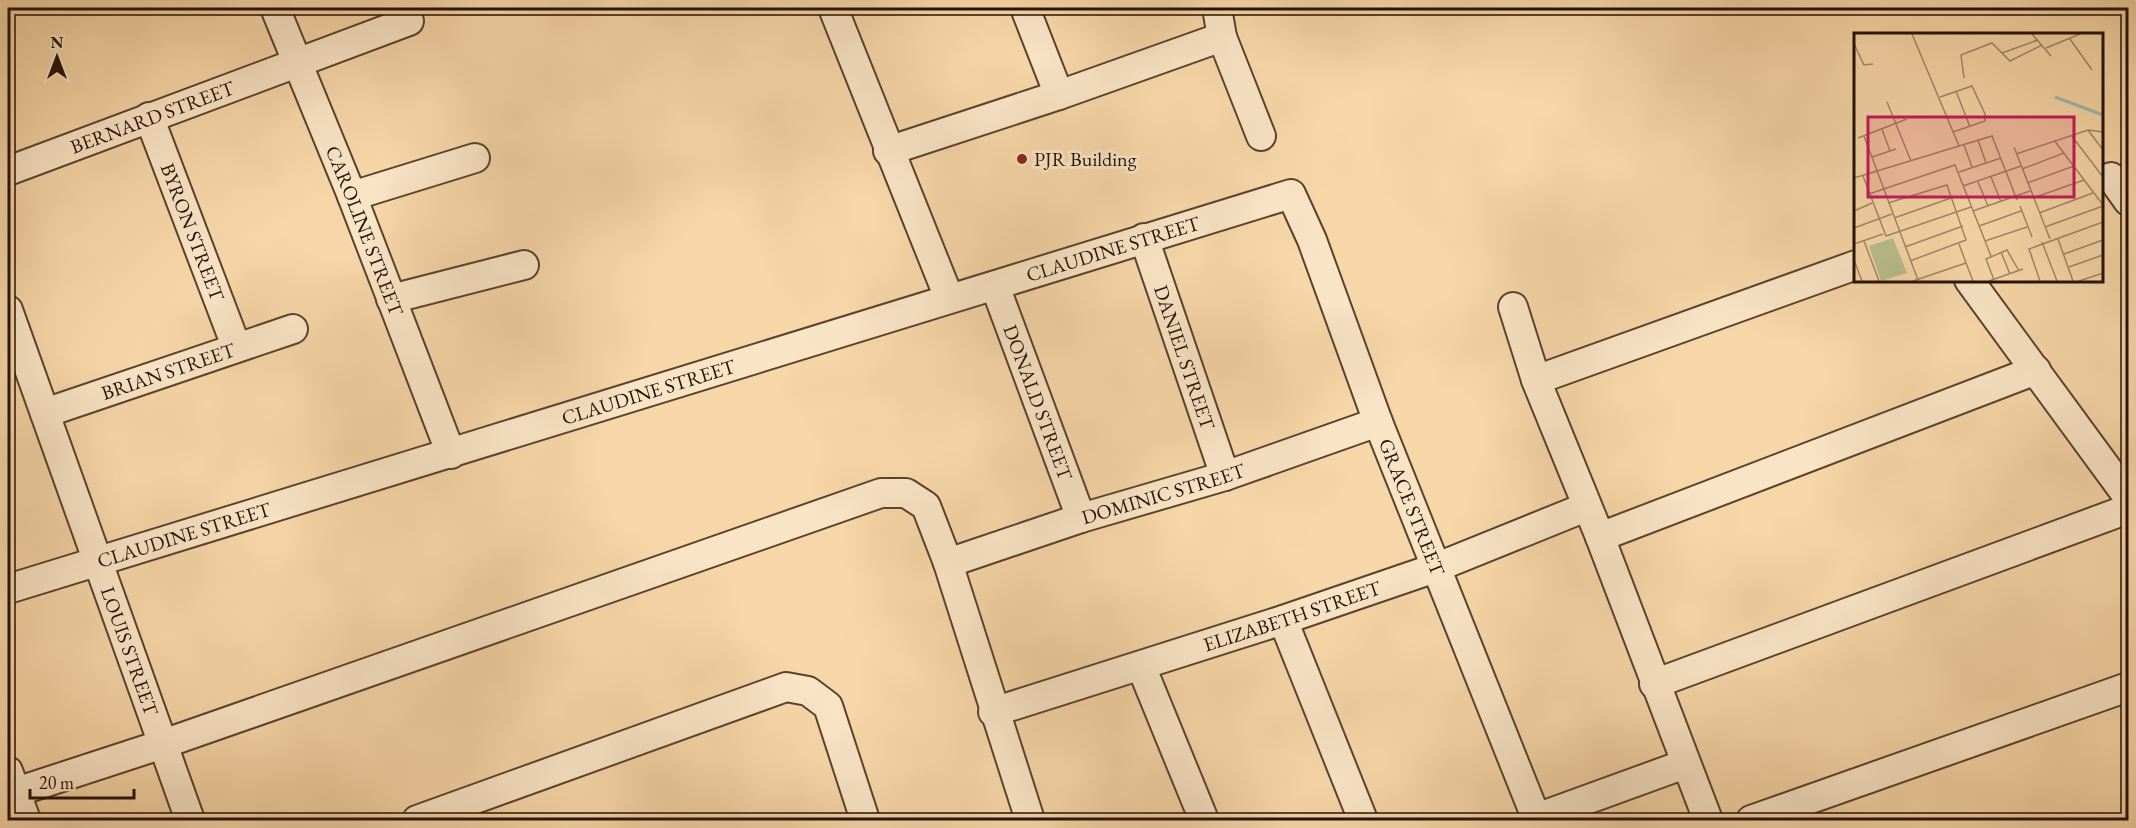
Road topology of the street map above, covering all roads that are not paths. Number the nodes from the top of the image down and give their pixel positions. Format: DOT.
graph roads {
  1 [pos="275,8"];
  2 [pos="833,8"];
  3 [pos="1025,8"];
  4 [pos="1217,8"];
  5 [pos="409,21"];
  6 [pos="1222,37"];
  7 [pos="297,62"];
  8 [pos="1059,96"];
  9 [pos="149,117"];
  10 [pos="1261,136"];
  11 [pos="888,151"];
  12 [pos="474,158"];
  13 [pos="8,171"];
  14 [pos="2114,177"];
  15 [pos="1291,194"];
  16 [pos="352,196"];
  17 [pos="2128,201"];
  18 [pos="1144,238"];
  19 [pos="524,265"];
  20 [pos="1854,266"];
  21 [pos="1970,282"];
  22 [pos="995,286"];
  23 [pos="949,298"];
  24 [pos="391,299"];
  25 [pos="1513,307"];
  26 [pos="8,310"];
  27 [pos="293,328"];
  28 [pos="236,346"];
  29 [pos="18,366"];
  30 [pos="2036,370"];
  31 [pos="1536,380"];
  32 [pos="45,412"];
  33 [pos="1378,422"];
  34 [pos="451,454"];
  35 [pos="1225,477"];
  36 [pos="2128,498"];
  37 [pos="1586,507"];
  38 [pos="2128,508"];
  39 [pos="1081,518"];
  40 [pos="1600,537"];
  41 [pos="97,560"];
  42 [pos="948,563"];
  43 [pos="1435,568"];
  44 [pos="8,589"];
  45 [pos="1283,620"];
  46 [pos="1141,666"];
  47 [pos="1654,684"];
  48 [pos="2128,687"];
  49 [pos="993,712"];
  50 [pos="163,744"];
  51 [pos="1684,764"];
  52 [pos="12,781"];
  53 [pos="26,820"];
  54 [pos="190,820"];
  55 [pos="417,820"];
  56 [pos="865,820"];
  57 [pos="1030,820"];
  58 [pos="1204,820"];
  59 [pos="1363,820"];
  60 [pos="1535,820"];
  61 [pos="1708,820"];
  62 [pos="1751,820"];
  1 -- 7 [label="street, CAROLINE STREET"];
  2 -- 11 [label="street"];
  3 -- 8 [label="street"];
  4 -- 6 [label="street"];
  5 -- 7 [label="street, BERNARD STREET"];
  6 -- 8 [label="street"];
  6 -- 10 [label="street"];
  7 -- 9 [label="street, BERNARD STREET"];
  7 -- 16 [label="street, CAROLINE STREET"];
  8 -- 11 [label="street"];
  9 -- 13 [label="street, BERNARD STREET"];
  9 -- 28 [label="street, BYRON STREET"];
  11 -- 23 [label="street"];
  12 -- 16 [label="street"];
  14 -- 17 [label="street"];
  15 -- 18 [label="street, CLAUDINE STREET"];
  15 -- 33 [label="street, GRACE STREET"];
  16 -- 24 [label="street, CAROLINE STREET"];
  18 -- 22 [label="street, CLAUDINE STREET"];
  18 -- 35 [label="street, DANIEL STREET"];
  19 -- 24 [label="street"];
  20 -- 31 [label="street"];
  21 -- 30 [label="street"];
  22 -- 23 [label="street, CLAUDINE STREET"];
  22 -- 39 [label="street, DONALD STREET"];
  23 -- 34 [label="street, CLAUDINE STREET"];
  24 -- 34 [label="street, CAROLINE STREET"];
  25 -- 31 [label="street"];
  26 -- 29 [label="street, LOUIS STREET"];
  27 -- 28 [label="street, BRIAN STREET"];
  28 -- 32 [label="street, BRIAN STREET"];
  29 -- 32 [label="street, LOUIS STREET"];
  30 -- 36 [label="street"];
  30 -- 40 [label="street"];
  31 -- 37 [label="street"];
  32 -- 41 [label="street, LOUIS STREET"];
  33 -- 35 [label="street, DOMINIC STREET"];
  33 -- 43 [label="street, GRACE STREET"];
  34 -- 41 [label="street, CLAUDINE STREET"];
  35 -- 39 [label="street, DOMINIC STREET"];
  37 -- 40 [label="street"];
  37 -- 43 [label="street, ELIZABETH STREET"];
  38 -- 47 [label="street"];
  39 -- 42 [label="street, DOMINIC STREET"];
  40 -- 47 [label="street"];
  41 -- 44 [label="street, CLAUDINE STREET"];
  41 -- 50 [label="street, LOUIS STREET"];
  42 -- 49 [label="street"];
  42 -- 50 [label="street"];
  43 -- 45 [label="street, ELIZABETH STREET"];
  43 -- 60 [label="street, GRACE STREET"];
  45 -- 46 [label="street, ELIZABETH STREET"];
  45 -- 59 [label="street"];
  46 -- 49 [label="street, ELIZABETH STREET"];
  46 -- 58 [label="street"];
  47 -- 51 [label="street"];
  48 -- 62 [label="street"];
  49 -- 57 [label="street"];
  50 -- 52 [label="street"];
  50 -- 54 [label="street, LOUIS STREET"];
  51 -- 60 [label="street"];
  51 -- 61 [label="street"];
  52 -- 53 [label="street"];
  55 -- 56 [label="street"];
}
